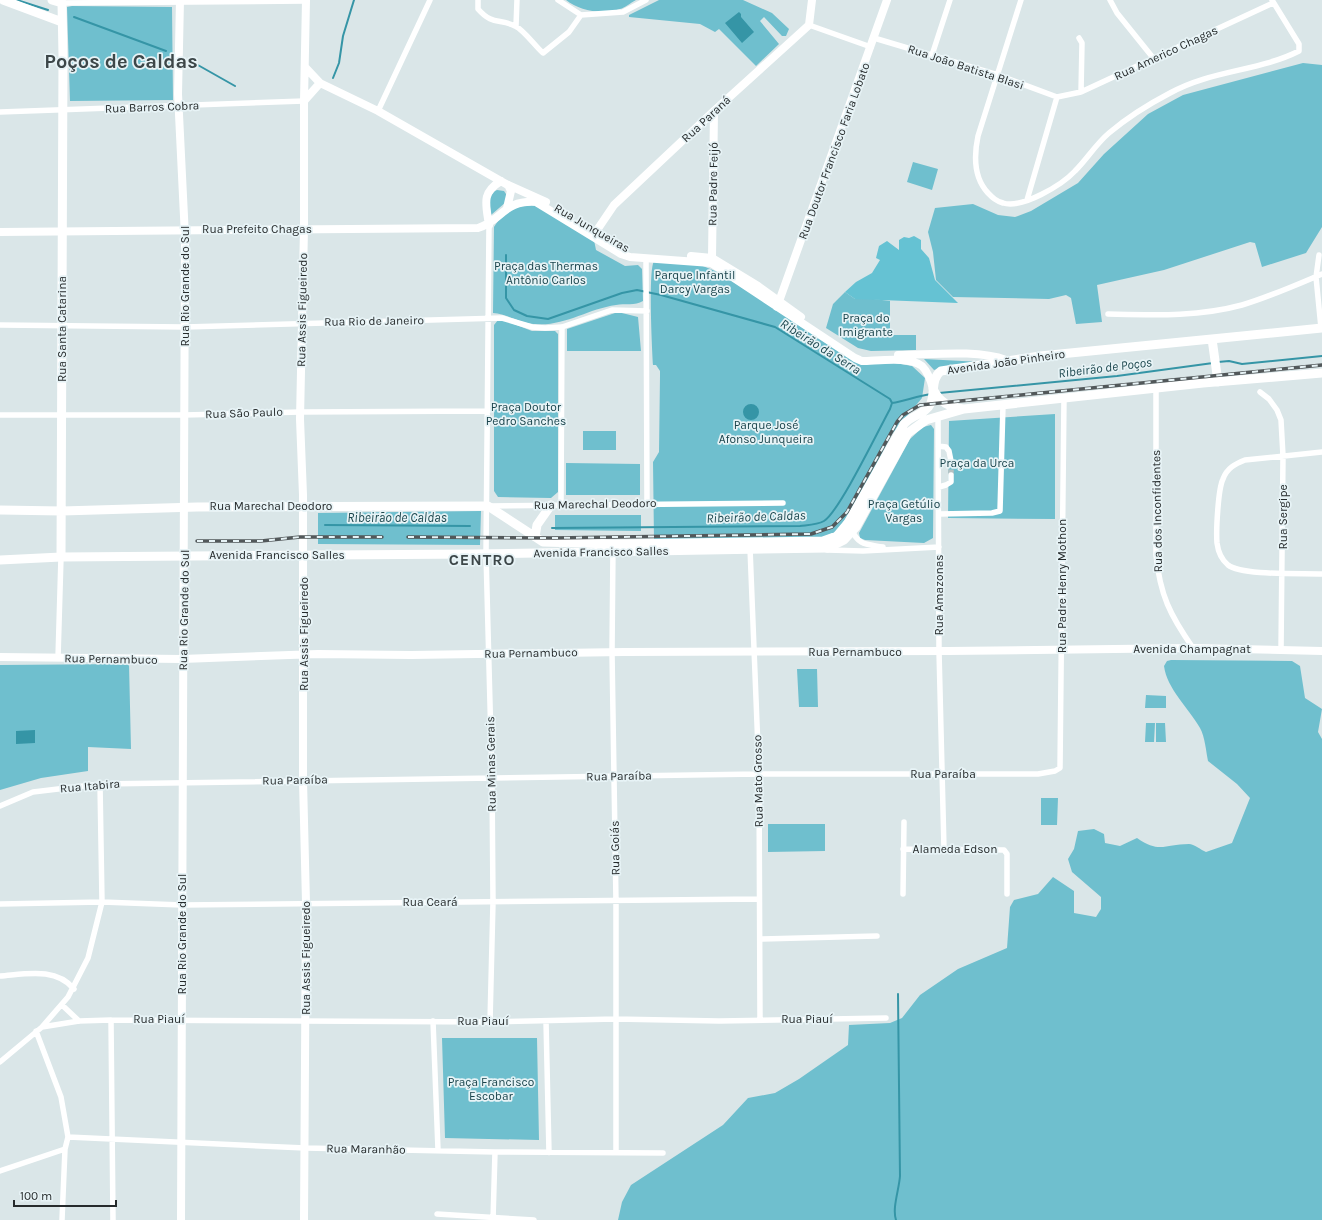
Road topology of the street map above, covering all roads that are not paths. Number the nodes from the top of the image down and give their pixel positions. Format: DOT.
graph roads {
  1 [pos="3,0"];
  2 [pos="180,0"];
  3 [pos="306,0"];
  4 [pos="430,0"];
  5 [pos="478,0"];
  6 [pos="518,0"];
  7 [pos="558,0"];
  8 [pos="646,0"];
  9 [pos="812,0"];
  10 [pos="887,0"];
  11 [pos="950,0"];
  12 [pos="1021,0"];
  13 [pos="1110,0"];
  14 [pos="59,1"];
  15 [pos="1273,1"];
  16 [pos="581,15"];
  17 [pos="62,22"];
  18 [pos="809,25"];
  19 [pos="516,26"];
  20 [pos="874,38"];
  21 [pos="1080,38"];
  22 [pos="871,47"];
  23 [pos="932,55"];
  24 [pos="1154,59"];
  25 [pos="305,67"];
  26 [pos="998,76"];
  27 [pos="320,83"];
  28 [pos="1081,92"];
  29 [pos="1057,97"];
  30 [pos="304,101"];
  31 [pos="178,107"];
  32 [pos="62,111"];
  33 [pos="378,111"];
  34 [pos="714,111"];
  35 [pos="0,112"];
  36 [pos="504,183"];
  37 [pos="1027,200"];
  38 [pos="507,208"];
  39 [pos="489,225"];
  40 [pos="304,229"];
  41 [pos="185,230"];
  42 [pos="62,231"];
  43 [pos="0,232"];
  44 [pos="594,234"];
  45 [pos="1319,255"];
  46 [pos="646,258"];
  47 [pos="712,258"];
  48 [pos="1322,274"];
  49 [pos="1316,277"];
  50 [pos="778,305"];
  51 [pos="647,311"];
  52 [pos="1108,314"];
  53 [pos="488,319"];
  54 [pos="0,325"];
  55 [pos="302,325"];
  56 [pos="63,326"];
  57 [pos="185,327"];
  58 [pos="562,327"];
  59 [pos="1321,328"];
  60 [pos="1212,339"];
  61 [pos="1006,360"];
  62 [pos="1322,373"];
  63 [pos="1218,379"];
  64 [pos="934,389"];
  65 [pos="1156,390"];
  66 [pos="1260,392"];
  67 [pos="1064,398"];
  68 [pos="1003,405"];
  69 [pos="964,409"];
  70 [pos="488,411"];
  71 [pos="300,412"];
  72 [pos="0,415"];
  73 [pos="184,415"];
  74 [pos="62,416"];
  75 [pos="938,416"];
  76 [pos="938,446"];
  77 [pos="1322,452"];
  78 [pos="1283,456"];
  79 [pos="950,461"];
  80 [pos="951,475"];
  81 [pos="939,487"];
  82 [pos="647,503"];
  83 [pos="783,503"];
  84 [pos="561,504"];
  85 [pos="551,505"];
  86 [pos="303,506"];
  87 [pos="488,506"];
  88 [pos="185,507"];
  89 [pos="0,510"];
  90 [pos="62,511"];
  91 [pos="939,514"];
  92 [pos="850,528"];
  93 [pos="535,538"];
  94 [pos="750,545"];
  95 [pos="939,547"];
  96 [pos="613,548"];
  97 [pos="890,548"];
  98 [pos="818,549"];
  99 [pos="486,554"];
  100 [pos="185,556"];
  101 [pos="304,556"];
  102 [pos="61,557"];
  103 [pos="0,560"];
  104 [pos="1283,573"];
  105 [pos="1322,574"];
  106 [pos="1193,648"];
  107 [pos="1062,650"];
  108 [pos="1281,650"];
  109 [pos="939,651"];
  110 [pos="1322,651"];
  111 [pos="612,652"];
  112 [pos="754,652"];
  113 [pos="304,654"];
  114 [pos="488,654"];
  115 [pos="0,657"];
  116 [pos="58,658"];
  117 [pos="182,659"];
  118 [pos="1055,771"];
  119 [pos="943,773"];
  120 [pos="759,774"];
  121 [pos="614,776"];
  122 [pos="492,779"];
  123 [pos="303,780"];
  124 [pos="183,782"];
  125 [pos="100,784"];
  126 [pos="0,806"];
  127 [pos="904,822"];
  128 [pos="903,849"];
  129 [pos="944,849"];
  130 [pos="903,894"];
  131 [pos="1007,894"];
  132 [pos="759,899"];
  133 [pos="102,902"];
  134 [pos="493,902"];
  135 [pos="616,902"];
  136 [pos="306,903"];
  137 [pos="0,904"];
  138 [pos="182,905"];
  139 [pos="877,936"];
  140 [pos="760,938"];
  141 [pos="0,976"];
  142 [pos="74,989"];
  143 [pos="62,1005"];
  144 [pos="886,1018"];
  145 [pos="182,1019"];
  146 [pos="615,1019"];
  147 [pos="760,1019"];
  148 [pos="111,1020"];
  149 [pos="306,1020"];
  150 [pos="79,1021"];
  151 [pos="546,1021"];
  152 [pos="434,1022"];
  153 [pos="490,1022"];
  154 [pos="42,1027"];
  155 [pos="36,1031"];
  156 [pos="0,1062"];
  157 [pos="68,1137"];
  158 [pos="113,1139"];
  159 [pos="181,1142"];
  160 [pos="305,1148"];
  161 [pos="65,1149"];
  162 [pos="438,1150"];
  163 [pos="495,1152"];
  164 [pos="616,1152"];
  165 [pos="549,1153"];
  166 [pos="664,1153"];
  167 [pos="0,1171"];
  168 [pos="0,1175"];
  169 [pos="437,1214"];
  170 [pos="493,1218"];
  171 [pos="62,1220"];
  172 [pos="114,1220"];
  173 [pos="181,1220"];
  174 [pos="304,1220"];
  175 [pos="534,1220"];
  1 -- 17 [label="main road"];
  2 -- 3 [label="street"];
  2 -- 14 [label="street"];
  2 -- 31 [label="street, Rua Rio Grande do Sul"];
  3 -- 25 [label="street, Rua Assis Figueiredo"];
  4 -- 33 [label="street"];
  5 -- 19 [label="street"];
  6 -- 19 [label="street"];
  7 -- 16 [label="street"];
  8 -- 16 [label="street"];
  9 -- 18 [label="street"];
  10 -- 20 [label="street, Rua Doutor Francisco Faria Lobato"];
  11 -- 23 [label="street"];
  12 -- 26 [label="street"];
  13 -- 24 [label="street"];
  14 -- 17 [label="main road, Rua Santa Catarina"];
  15 -- 24 [label="street, Rua Americo Chagas"];
  15 -- 37 [label="street"];
  16 -- 19 [label="street"];
  17 -- 32 [label="main road, Rua Santa Catarina"];
  18 -- 22 [label="street"];
  18 -- 34 [label="street, Rua Paraná"];
  20 -- 22 [label="street, Rua Doutor Francisco Faria Lobato"];
  20 -- 23 [label="street, Rua João Batista Blasi"];
  21 -- 28 [label="street"];
  22 -- 50 [label="street, Rua Doutor Francisco Faria Lobato"];
  23 -- 26 [label="street, Rua João Batista Blasi"];
  24 -- 28 [label="street, Rua Americo Chagas"];
  25 -- 27 [label="street, Rua Junqueiras"];
  25 -- 30 [label="street, Rua Assis Figueiredo"];
  26 -- 29 [label="street, Rua João Batista Blasi"];
  26 -- 37 [label="street"];
  27 -- 30 [label="street"];
  27 -- 33 [label="street, Rua Junqueiras"];
  28 -- 29 [label="street, Rua Americo Chagas"];
  29 -- 37 [label="street"];
  30 -- 31 [label="street, Rua Barros Cobra"];
  30 -- 40 [label="street, Rua Assis Figueiredo"];
  31 -- 32 [label="street, Rua Barros Cobra"];
  31 -- 41 [label="street, Rua Rio Grande do Sul"];
  32 -- 35 [label="street, Rua Barros Cobra"];
  32 -- 42 [label="main road, Rua Santa Catarina"];
  33 -- 36 [label="street, Rua Junqueiras"];
  34 -- 44 [label="street, Rua Paraná"];
  34 -- 47 [label="street, Rua Padre Feijó"];
  36 -- 38 [label="street"];
  36 -- 39 [label="street"];
  36 -- 44 [label="street, Rua Junqueiras"];
  38 -- 39 [label="street"];
  38 -- 44 [label="street, Rua Junqueiras"];
  39 -- 40 [label="street, Rua Prefeito Chagas"];
  39 -- 53 [label="street"];
  40 -- 41 [label="street, Rua Prefeito Chagas"];
  40 -- 55 [label="street, Rua Assis Figueiredo"];
  41 -- 42 [label="street, Rua Prefeito Chagas"];
  41 -- 57 [label="street, Rua Rio Grande do Sul"];
  42 -- 43 [label="street, Rua Prefeito Chagas"];
  42 -- 56 [label="main road, Rua Santa Catarina"];
  44 -- 46 [label="street, Rua Junqueiras"];
  44 -- 47 [label="street, Rua Junqueiras"];
  45 -- 49 [label="street"];
  46 -- 50 [label="street, Rua Junqueiras"];
  46 -- 51 [label="street"];
  47 -- 50 [label="street, Rua Junqueiras"];
  48 -- 49 [label="street"];
  49 -- 52 [label="street"];
  49 -- 59 [label="street"];
  50 -- 61 [label="street, Rua Junqueiras"];
  50 -- 64 [label="street, Rua Junqueiras"];
  51 -- 58 [label="street, Rua Rio de Janeiro"];
  51 -- 82 [label="street"];
  53 -- 55 [label="street, Rua Rio de Janeiro"];
  53 -- 58 [label="street, Rua Rio de Janeiro"];
  53 -- 70 [label="street"];
  54 -- 56 [label="street, Rua Rio de Janeiro"];
  55 -- 57 [label="street, Rua Rio de Janeiro"];
  55 -- 71 [label="street, Rua Assis Figueiredo"];
  56 -- 57 [label="street, Rua Rio de Janeiro"];
  56 -- 74 [label="main road, Rua Santa Catarina"];
  57 -- 73 [label="street, Rua Rio Grande do Sul"];
  58 -- 84 [label="street"];
  59 -- 60 [label="main road, Avenida João Pinheiro"];
  60 -- 61 [label="main road, Avenida João Pinheiro"];
  60 -- 63 [label="main road"];
  61 -- 64 [label="main road, Avenida João Pinheiro"];
  62 -- 63 [label="main road"];
  63 -- 65 [label="main road"];
  64 -- 69 [label="main road"];
  64 -- 92 [label="main road, Avenida Francisco Salles"];
  65 -- 67 [label="main road"];
  65 -- 106 [label="street, Rua dos Inconfidentes"];
  66 -- 78 [label="street, Rua Sergipe"];
  67 -- 68 [label="main road"];
  67 -- 107 [label="street, Rua Padre Henry Mothon"];
  68 -- 69 [label="main road"];
  68 -- 91 [label="street"];
  69 -- 75 [label="main road, Avenida Francisco Salles"];
  70 -- 71 [label="street, Rua São Paulo"];
  70 -- 87 [label="street"];
  71 -- 73 [label="street, Rua São Paulo"];
  71 -- 86 [label="street, Rua Assis Figueiredo"];
  72 -- 74 [label="street, Rua São Paulo"];
  73 -- 74 [label="street, Rua São Paulo"];
  73 -- 88 [label="street, Rua Rio Grande do Sul"];
  74 -- 90 [label="main road, Rua Santa Catarina"];
  75 -- 76 [label="street, Rua Amazonas"];
  75 -- 92 [label="main road, Avenida Francisco Salles"];
  76 -- 79 [label="street"];
  76 -- 81 [label="street, Rua Amazonas"];
  77 -- 78 [label="street"];
  78 -- 104 [label="street, Rua Sergipe"];
  78 -- 104 [label="street"];
  80 -- 81 [label="street"];
  81 -- 91 [label="street, Rua Amazonas"];
  82 -- 83 [label="street, Rua Marechal Deodoro"];
  82 -- 84 [label="street, Rua Marechal Deodoro"];
  84 -- 85 [label="street, Rua Marechal Deodoro"];
  85 -- 87 [label="street, Rua Marechal Deodoro"];
  85 -- 93 [label="main road"];
  86 -- 87 [label="main road, Rua Marechal Deodoro"];
  86 -- 88 [label="main road, Rua Marechal Deodoro"];
  86 -- 101 [label="street, Rua Assis Figueiredo"];
  87 -- 93 [label="main road, Avenida Francisco Salles"];
  87 -- 99 [label="street, Rua Minas Gerais"];
  88 -- 90 [label="main road, Rua Marechal Deodoro"];
  88 -- 100 [label="street, Rua Rio Grande do Sul"];
  89 -- 90 [label="main road, Rua Marechal Deodoro"];
  90 -- 102 [label="main road, Rua Santa Catarina"];
  91 -- 95 [label="street, Rua Amazonas"];
  92 -- 94 [label="main road, Avenida Francisco Salles"];
  92 -- 97 [label="street"];
  92 -- 98 [label="main road, Avenida Francisco Salles"];
  93 -- 96 [label="main road, Avenida Francisco Salles"];
  94 -- 96 [label="main road, Avenida Francisco Salles"];
  94 -- 98 [label="main road, Avenida Francisco Salles"];
  94 -- 112 [label="street, Rua Mato Grosso"];
  95 -- 97 [label="street"];
  95 -- 109 [label="street, Rua Amazonas"];
  96 -- 99 [label="main road, Avenida Francisco Salles"];
  96 -- 111 [label="street, Rua Goiás"];
  97 -- 98 [label="street"];
  99 -- 101 [label="main road, Avenida Francisco Salles"];
  99 -- 114 [label="street, Rua Minas Gerais"];
  100 -- 101 [label="main road, Avenida Francisco Salles"];
  100 -- 102 [label="main road, Avenida Francisco Salles"];
  100 -- 117 [label="street, Rua Rio Grande do Sul"];
  101 -- 113 [label="street, Rua Assis Figueiredo"];
  102 -- 103 [label="main road, Avenida Francisco Salles"];
  102 -- 116 [label="street, Rua Santa Catarina"];
  104 -- 105 [label="street"];
  104 -- 108 [label="street, Rua Sergipe"];
  106 -- 107 [label="street, Avenida Champagnat"];
  106 -- 108 [label="street, Avenida Champagnat"];
  107 -- 109 [label="street, Rua Pernambuco"];
  107 -- 118 [label="street, Rua Padre Henry Mothon"];
  108 -- 110 [label="street, Avenida Champagnat"];
  109 -- 112 [label="street, Rua Pernambuco"];
  109 -- 119 [label="street, Rua Amazonas"];
  111 -- 112 [label="street, Rua Pernambuco"];
  111 -- 114 [label="street, Rua Pernambuco"];
  111 -- 121 [label="street, Rua Goiás"];
  112 -- 120 [label="street, Rua Mato Grosso"];
  113 -- 114 [label="street, Rua Pernambuco"];
  113 -- 117 [label="street, Rua Pernambuco"];
  113 -- 123 [label="street, Rua Assis Figueiredo"];
  114 -- 122 [label="street, Rua Minas Gerais"];
  115 -- 116 [label="street, Rua Pernambuco"];
  116 -- 117 [label="street, Rua Pernambuco"];
  117 -- 124 [label="street, Rua Rio Grande do Sul"];
  118 -- 119 [label="street, Rua Paraíba"];
  119 -- 120 [label="street, Rua Paraíba"];
  119 -- 129 [label="street, Rua Amazonas"];
  120 -- 121 [label="street, Rua Paraíba"];
  120 -- 132 [label="street, Rua Mato Grosso"];
  121 -- 122 [label="street, Rua Paraíba"];
  121 -- 135 [label="street, Rua Goiás"];
  122 -- 123 [label="street, Rua Paraíba"];
  122 -- 134 [label="street, Rua Minas Gerais"];
  123 -- 124 [label="street, Rua Paraíba"];
  123 -- 136 [label="street, Rua Assis Figueiredo"];
  124 -- 125 [label="street, Rua Itabira"];
  124 -- 138 [label="street, Rua Rio Grande do Sul"];
  125 -- 126 [label="street, Rua Itabira"];
  125 -- 133 [label="street"];
  127 -- 128 [label="street"];
  128 -- 129 [label="street, Alameda Edson"];
  128 -- 130 [label="street"];
  129 -- 131 [label="street, Alameda Edson"];
  132 -- 135 [label="street, Rua Ceará"];
  132 -- 140 [label="street, Rua Mato Grosso"];
  133 -- 137 [label="street, Rua Ceará"];
  133 -- 138 [label="street, Rua Ceará"];
  133 -- 142 [label="street"];
  134 -- 135 [label="street, Rua Ceará"];
  134 -- 136 [label="street, Rua Ceará"];
  134 -- 153 [label="street, Rua Minas Gerais"];
  135 -- 146 [label="street, Rua Goiás"];
  136 -- 138 [label="street, Rua Ceará"];
  136 -- 149 [label="street, Rua Assis Figueiredo"];
  138 -- 145 [label="street, Rua Rio Grande do Sul"];
  139 -- 140 [label="street"];
  140 -- 147 [label="street, Rua Mato Grosso"];
  141 -- 142 [label="street"];
  142 -- 143 [label="street"];
  143 -- 150 [label="street"];
  143 -- 154 [label="street"];
  144 -- 147 [label="street, Rua Piauí"];
  145 -- 148 [label="street, Rua Piauí"];
  145 -- 149 [label="street, Rua Piauí"];
  145 -- 159 [label="street, Rua Rio Grande do Sul"];
  146 -- 147 [label="street, Rua Piauí"];
  146 -- 151 [label="street, Rua Piauí"];
  146 -- 164 [label="street, Rua Goiás"];
  148 -- 150 [label="street, Rua Piauí"];
  148 -- 158 [label="street"];
  149 -- 152 [label="street, Rua Piauí"];
  149 -- 160 [label="street, Rua Assis Figueiredo"];
  150 -- 154 [label="street, Rua Piauí"];
  151 -- 153 [label="street, Rua Piauí"];
  151 -- 165 [label="street"];
  152 -- 153 [label="street, Rua Piauí"];
  152 -- 162 [label="street"];
  154 -- 155 [label="street"];
  155 -- 156 [label="street"];
  155 -- 157 [label="street"];
  157 -- 158 [label="street, Rua Maranhão"];
  157 -- 161 [label="street"];
  158 -- 159 [label="street, Rua Maranhão"];
  158 -- 172 [label="street"];
  159 -- 160 [label="street, Rua Maranhão"];
  159 -- 173 [label="street, Rua Rio Grande do Sul"];
  160 -- 162 [label="street, Rua Maranhão"];
  160 -- 174 [label="street, Rua Assis Figueiredo"];
  161 -- 167 [label="street"];
  161 -- 171 [label="street"];
  162 -- 163 [label="street, Rua Maranhão"];
  163 -- 165 [label="street, Rua Maranhão"];
  163 -- 170 [label="street"];
  164 -- 165 [label="street, Rua Maranhão"];
  164 -- 166 [label="street, Rua Maranhão"];
  167 -- 168 [label="street"];
  169 -- 170 [label="street"];
  170 -- 175 [label="street"];
}
